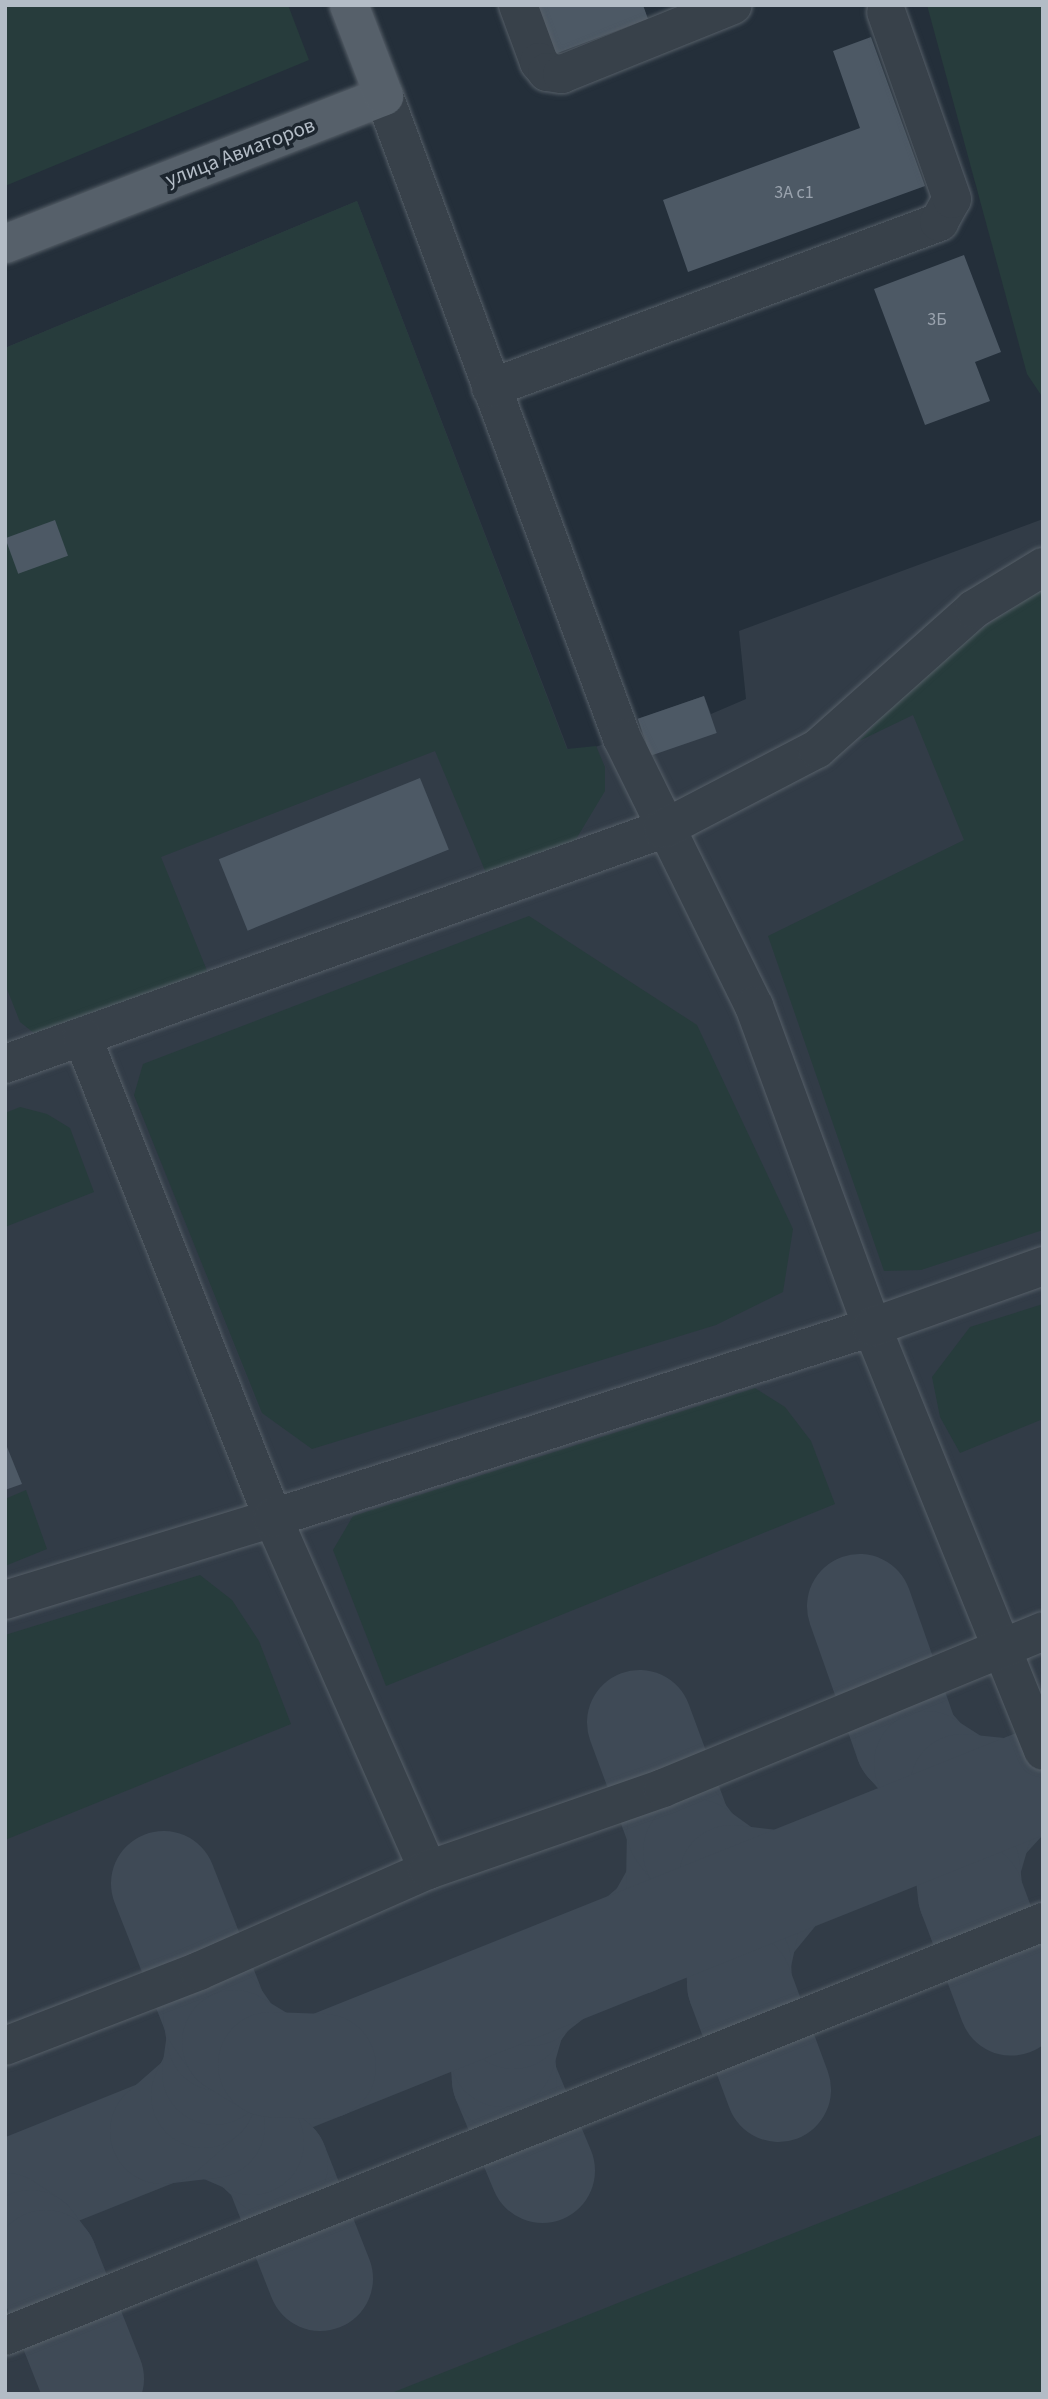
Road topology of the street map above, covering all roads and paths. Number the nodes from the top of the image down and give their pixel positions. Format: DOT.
graph roads {
  1 [pos="349,5"];
  2 [pos="518,5"];
  3 [pos="733,5"];
  4 [pos="886,12"];
  5 [pos="384,96"];
  6 [pos="5,244"];
  7 [pos="491,388"];
  8 [pos="1043,567"];
  9 [pos="663,829"];
  10 [pos="82,1036"];
  11 [pos="5,1064"];
  12 [pos="1043,1266"];
  13 [pos="872,1327"];
  14 [pos="273,1518"];
  15 [pos="5,1601"];
  16 [pos="1043,1631"];
  17 [pos="1000,1648"];
  18 [pos="1043,1751"];
  19 [pos="428,1870"];
  20 [pos="1043,1922"];
  21 [pos="5,2046"];
  22 [pos="5,2336"];
  1 -- 5 [label="main road"];
  2 -- 3 [label="street"];
  4 -- 7 [label="street"];
  5 -- 6 [label="main road, улица Авиаторов"];
  5 -- 7 [label="street"];
  7 -- 9 [label="street"];
  8 -- 9 [label="street"];
  9 -- 10 [label="street"];
  9 -- 13 [label="street"];
  10 -- 11 [label="street"];
  10 -- 14 [label="street"];
  12 -- 13 [label="street"];
  13 -- 14 [label="street"];
  13 -- 17 [label="street"];
  14 -- 15 [label="street"];
  14 -- 19 [label="street"];
  16 -- 17 [label="street"];
  17 -- 18 [label="street"];
  17 -- 19 [label="street"];
  19 -- 21 [label="street"];
  20 -- 22 [label="street"];
}
